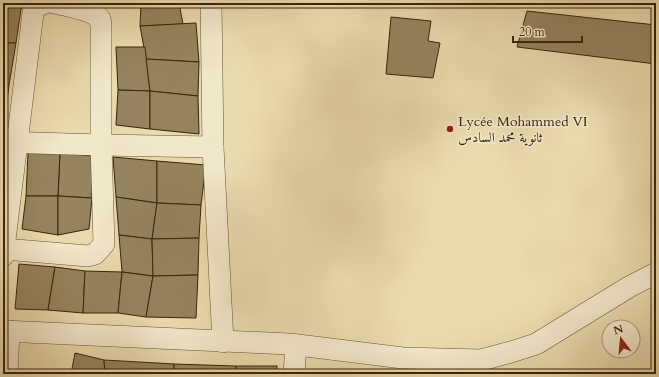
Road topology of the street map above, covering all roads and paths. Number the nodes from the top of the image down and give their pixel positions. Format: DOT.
graph roads {
  1 [pos="45,3"];
  2 [pos="54,3"];
  3 [pos="211,3"];
  4 [pos="10,142"];
  5 [pos="101,145"];
  6 [pos="213,147"];
  7 [pos="3,252"];
  8 [pos="656,273"];
  9 [pos="6,331"];
  10 [pos="223,342"];
  11 [pos="296,346"];
  12 [pos="403,366"];
  13 [pos="484,367"];
  14 [pos="8,374"];
  15 [pos="294,374"];
  1 -- 4 [label="street"];
  2 -- 5 [label="street"];
  3 -- 6 [label="street"];
  4 -- 5 [label="street"];
  4 -- 7 [label="street"];
  5 -- 6 [label="street"];
  5 -- 7 [label="street"];
  6 -- 10 [label="street"];
  8 -- 13 [label="street"];
  9 -- 10 [label="street"];
  9 -- 14 [label="street"];
  10 -- 11 [label="street"];
  11 -- 12 [label="street"];
  11 -- 15 [label="street"];
  12 -- 13 [label="street"];
}
